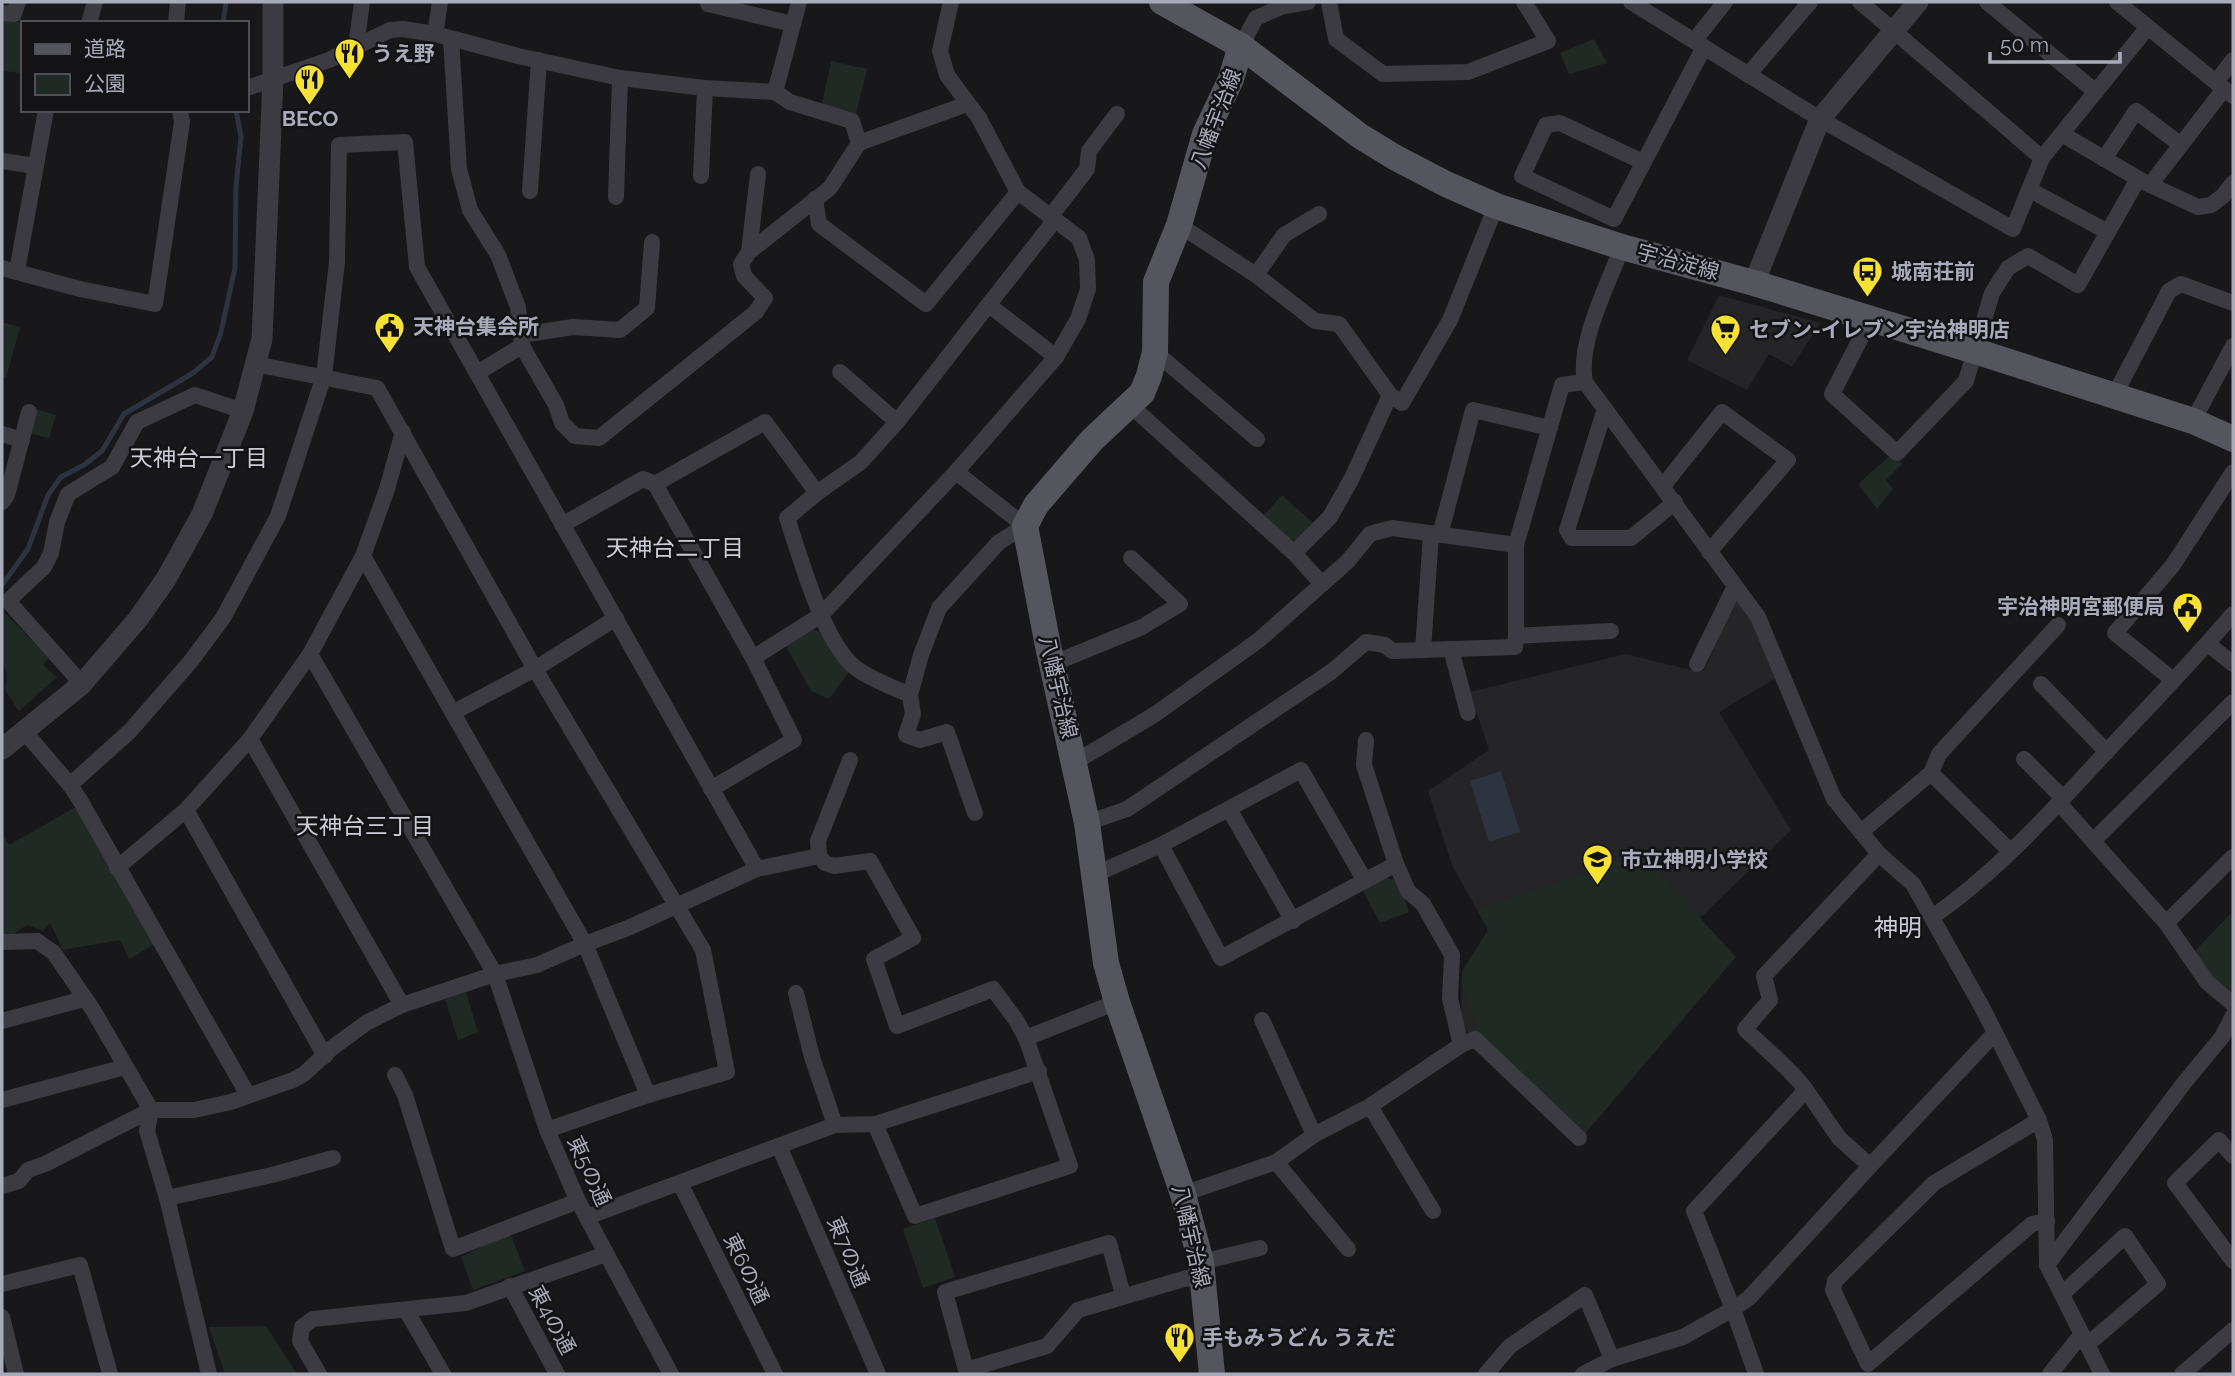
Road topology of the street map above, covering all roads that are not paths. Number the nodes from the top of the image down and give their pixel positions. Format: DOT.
graph roads {
  1 [pos="18,2"];
  2 [pos="95,2"];
  3 [pos="178,2"];
  4 [pos="273,2"];
  5 [pos="362,2"];
  6 [pos="440,2"];
  7 [pos="799,2"];
  8 [pos="951,2"];
  9 [pos="1162,2"];
  10 [pos="1308,2"];
  11 [pos="1329,2"];
  12 [pos="1524,2"];
  13 [pos="1633,2"];
  14 [pos="1725,2"];
  15 [pos="1810,2"];
  16 [pos="1860,2"];
  17 [pos="1918,2"];
  18 [pos="1987,2"];
  19 [pos="2117,2"];
  20 [pos="708,4"];
  21 [pos="2,13"];
  22 [pos="90,21"];
  23 [pos="176,21"];
  24 [pos="793,24"];
  25 [pos="2148,27"];
  26 [pos="1894,30"];
  27 [pos="443,36"];
  28 [pos="1699,44"];
  29 [pos="1241,46"];
  30 [pos="356,47"];
  31 [pos="539,60"];
  32 [pos="2233,60"];
  33 [pos="1748,75"];
  34 [pos="620,78"];
  35 [pos="273,79"];
  36 [pos="248,88"];
  37 [pos="705,88"];
  38 [pos="2224,89"];
  39 [pos="775,92"];
  40 [pos="2096,92"];
  41 [pos="967,104"];
  42 [pos="46,112"];
  43 [pos="180,112"];
  44 [pos="1116,114"];
  45 [pos="1820,120"];
  46 [pos="2062,134"];
  47 [pos="859,143"];
  48 [pos="2181,145"];
  49 [pos="2042,158"];
  50 [pos="2104,159"];
  51 [pos="2,161"];
  52 [pos="1643,162"];
  53 [pos="35,166"];
  54 [pos="758,174"];
  55 [pos="701,176"];
  56 [pos="2144,182"];
  57 [pos="2233,183"];
  58 [pos="2030,190"];
  59 [pos="530,191"];
  60 [pos="1018,192"];
  61 [pos="616,197"];
  62 [pos="815,199"];
  63 [pos="1496,205"];
  64 [pos="1319,214"];
  65 [pos="1052,219"];
  66 [pos="1179,225"];
  67 [pos="2108,232"];
  68 [pos="1611,235"];
  69 [pos="652,243"];
  70 [pos="749,252"];
  71 [pos="9,269"];
  72 [pos="1256,275"];
  73 [pos="1754,283"];
  74 [pos="2233,303"];
  75 [pos="989,305"];
  76 [pos="1870,320"];
  77 [pos="522,341"];
  78 [pos="2233,346"];
  79 [pos="1975,351"];
  80 [pos="1155,352"];
  81 [pos="1056,357"];
  82 [pos="256,364"];
  83 [pos="840,372"];
  84 [pos="477,373"];
  85 [pos="324,376"];
  86 [pos="1585,382"];
  87 [pos="1390,395"];
  88 [pos="2114,396"];
  89 [pos="1130,405"];
  90 [pos="1605,409"];
  91 [pos="243,411"];
  92 [pos="29,412"];
  93 [pos="2193,421"];
  94 [pos="897,422"];
  95 [pos="1550,428"];
  96 [pos="402,432"];
  97 [pos="2,434"];
  98 [pos="1257,439"];
  99 [pos="2233,439"];
  100 [pos="22,440"];
  101 [pos="956,472"];
  102 [pos="2233,472"];
  103 [pos="656,484"];
  104 [pos="1663,486"];
  105 [pos="817,493"];
  106 [pos="2,502"];
  107 [pos="1675,502"];
  108 [pos="562,525"];
  109 [pos="1024,526"];
  110 [pos="1435,535"];
  111 [pos="1516,545"];
  112 [pos="1709,552"];
  113 [pos="1294,553"];
  114 [pos="363,556"];
  115 [pos="1131,558"];
  116 [pos="1322,584"];
  117 [pos="1735,586"];
  118 [pos="2233,614"];
  119 [pos="821,615"];
  120 [pos="616,618"];
  121 [pos="2058,625"];
  122 [pos="1611,631"];
  123 [pos="1517,636"];
  124 [pos="2208,644"];
  125 [pos="1451,649"];
  126 [pos="1423,650"];
  127 [pos="310,654"];
  128 [pos="753,658"];
  129 [pos="2233,663"];
  130 [pos="1052,664"];
  131 [pos="1697,664"];
  132 [pos="535,669"];
  133 [pos="2173,680"];
  134 [pos="82,684"];
  135 [pos="2041,684"];
  136 [pos="910,695"];
  137 [pos="2233,702"];
  138 [pos="1460,704"];
  139 [pos="454,712"];
  140 [pos="24,731"];
  141 [pos="250,738"];
  142 [pos="1366,740"];
  143 [pos="2,749"];
  144 [pos="2106,752"];
  145 [pos="2024,759"];
  146 [pos="849,760"];
  147 [pos="1075,762"];
  148 [pos="1931,773"];
  149 [pos="70,785"];
  150 [pos="711,789"];
  151 [pos="2061,801"];
  152 [pos="1229,809"];
  153 [pos="186,810"];
  154 [pos="975,813"];
  155 [pos="1087,823"];
  156 [pos="1861,832"];
  157 [pos="2093,841"];
  158 [pos="1161,845"];
  159 [pos="2010,851"];
  160 [pos="1880,853"];
  161 [pos="819,856"];
  162 [pos="2233,857"];
  163 [pos="1396,864"];
  164 [pos="117,868"];
  165 [pos="757,869"];
  166 [pos="1096,874"];
  167 [pos="1365,881"];
  168 [pos="676,907"];
  169 [pos="1933,917"];
  170 [pos="1293,921"];
  171 [pos="2166,923"];
  172 [pos="2,942"];
  173 [pos="585,944"];
  174 [pos="495,975"];
  175 [pos="796,993"];
  176 [pos="85,999"];
  177 [pos="1117,1002"];
  178 [pos="402,1004"];
  179 [pos="2233,1004"];
  180 [pos="2233,1016"];
  181 [pos="1262,1020"];
  182 [pos="2,1021"];
  183 [pos="1995,1033"];
  184 [pos="1026,1038"];
  185 [pos="1461,1045"];
  186 [pos="326,1056"];
  187 [pos="125,1067"];
  188 [pos="1039,1071"];
  189 [pos="395,1075"];
  190 [pos="1806,1090"];
  191 [pos="248,1095"];
  192 [pos="648,1095"];
  193 [pos="2,1100"];
  194 [pos="1370,1106"];
  195 [pos="151,1110"];
  196 [pos="2039,1120"];
  197 [pos="875,1124"];
  198 [pos="835,1125"];
  199 [pos="547,1130"];
  200 [pos="1314,1135"];
  201 [pos="1578,1138"];
  202 [pos="779,1146"];
  203 [pos="2233,1156"];
  204 [pos="332,1158"];
  205 [pos="1276,1163"];
  206 [pos="1870,1166"];
  207 [pos="680,1183"];
  208 [pos="2,1186"];
  209 [pos="1183,1194"];
  210 [pos="167,1198"];
  211 [pos="578,1201"];
  212 [pos="1433,1211"];
  213 [pos="587,1217"];
  214 [pos="2047,1221"];
  215 [pos="1260,1248"];
  216 [pos="1348,1249"];
  217 [pos="606,1254"];
  218 [pos="2233,1261"];
  219 [pos="2047,1265"];
  220 [pos="1203,1272"];
  221 [pos="2,1284"];
  222 [pos="510,1286"];
  223 [pos="2062,1293"];
  224 [pos="1124,1295"];
  225 [pos="406,1310"];
  226 [pos="1733,1310"];
  227 [pos="3,1325"];
  228 [pos="2233,1330"];
  229 [pos="2084,1340"];
  230 [pos="1612,1359"];
  231 [pos="16,1374"];
  232 [pos="110,1374"];
  233 [pos="209,1374"];
  234 [pos="319,1374"];
  235 [pos="443,1374"];
  236 [pos="557,1374"];
  237 [pos="671,1374"];
  238 [pos="775,1374"];
  239 [pos="878,1374"];
  240 [pos="1212,1374"];
  241 [pos="1486,1374"];
  242 [pos="1583,1374"];
  243 [pos="1756,1374"];
  244 [pos="2050,1374"];
  245 [pos="2102,1374"];
  246 [pos="2182,1374"];
  1 -- 21 [label="street"];
  2 -- 22 [label="street"];
  3 -- 23 [label="street"];
  4 -- 35 [label="street"];
  5 -- 30 [label="street"];
  6 -- 27 [label="street"];
  7 -- 24 [label="street"];
  8 -- 41 [label="street"];
  9 -- 29 [label="main road, 宇治淀線"];
  10 -- 29 [label="street"];
  11 -- 12 [label="street"];
  13 -- 28 [label="street"];
  14 -- 28 [label="street"];
  15 -- 33 [label="street"];
  16 -- 26 [label="street"];
  17 -- 26 [label="street"];
  18 -- 40 [label="street"];
  19 -- 25 [label="street"];
  20 -- 24 [label="street"];
  24 -- 39 [label="street"];
  25 -- 38 [label="street"];
  25 -- 40 [label="street"];
  26 -- 45 [label="street"];
  26 -- 49 [label="street"];
  27 -- 30 [label="street"];
  27 -- 31 [label="street"];
  27 -- 77 [label="street"];
  28 -- 33 [label="street"];
  28 -- 52 [label="street"];
  29 -- 63 [label="main road, 宇治淀線"];
  29 -- 66 [label="main road, 八幡宇治線"];
  30 -- 35 [label="street"];
  31 -- 34 [label="street"];
  31 -- 59 [label="street"];
  32 -- 38 [label="street"];
  33 -- 45 [label="street"];
  34 -- 37 [label="street"];
  34 -- 61 [label="street"];
  35 -- 36 [label="street"];
  35 -- 82 [label="street"];
  37 -- 39 [label="street"];
  37 -- 55 [label="street"];
  38 -- 48 [label="street"];
  39 -- 47 [label="street"];
  40 -- 46 [label="street"];
  41 -- 47 [label="street"];
  41 -- 60 [label="street"];
  42 -- 53 [label="street"];
  43 -- 71 [label="street"];
  44 -- 65 [label="street"];
  45 -- 58 [label="street"];
  45 -- 73 [label="street"];
  46 -- 49 [label="street"];
  46 -- 50 [label="street"];
  47 -- 62 [label="street"];
  48 -- 50 [label="street"];
  48 -- 56 [label="street"];
  49 -- 58 [label="street"];
  50 -- 56 [label="street"];
  51 -- 53 [label="street"];
  52 -- 68 [label="street"];
  52 -- 68 [label="street"];
  53 -- 71 [label="street"];
  54 -- 70 [label="street"];
  56 -- 57 [label="street"];
  56 -- 67 [label="street"];
  58 -- 67 [label="street"];
  60 -- 62 [label="street"];
  60 -- 65 [label="street"];
  62 -- 70 [label="street"];
  63 -- 68 [label="main road, 宇治淀線"];
  63 -- 87 [label="street"];
  64 -- 72 [label="street"];
  65 -- 75 [label="street"];
  65 -- 81 [label="street"];
  66 -- 72 [label="street"];
  66 -- 80 [label="main road, 八幡宇治線"];
  67 -- 79 [label="street"];
  68 -- 73 [label="main road, 宇治淀線"];
  68 -- 86 [label="street"];
  69 -- 77 [label="street"];
  70 -- 77 [label="street"];
  72 -- 87 [label="street"];
  73 -- 76 [label="main road, 宇治淀線"];
  74 -- 88 [label="street"];
  75 -- 81 [label="street"];
  75 -- 94 [label="street"];
  76 -- 79 [label="main road, 宇治淀線"];
  76 -- 79 [label="street"];
  77 -- 84 [label="street"];
  78 -- 93 [label="street"];
  79 -- 88 [label="main road, 宇治淀線"];
  80 -- 89 [label="main road, 八幡宇治線"];
  80 -- 98 [label="street"];
  81 -- 101 [label="street"];
  82 -- 85 [label="street"];
  82 -- 91 [label="street"];
  83 -- 94 [label="street"];
  84 -- 85 [label="street"];
  84 -- 108 [label="street"];
  85 -- 96 [label="street"];
  85 -- 149 [label="street"];
  86 -- 90 [label="street"];
  86 -- 95 [label="street"];
  87 -- 113 [label="street"];
  88 -- 93 [label="main road, 宇治淀線"];
  89 -- 109 [label="main road, 八幡宇治線"];
  89 -- 113 [label="street"];
  90 -- 104 [label="street"];
  90 -- 107 [label="street"];
  91 -- 134 [label="street"];
  91 -- 134 [label="street"];
  92 -- 100 [label="street"];
  93 -- 99 [label="main road, 宇治淀線"];
  94 -- 105 [label="street"];
  95 -- 110 [label="street"];
  95 -- 111 [label="street"];
  96 -- 114 [label="street"];
  96 -- 132 [label="street"];
  97 -- 100 [label="street"];
  100 -- 106 [label="street"];
  101 -- 109 [label="street"];
  101 -- 119 [label="street"];
  102 -- 133 [label="street"];
  103 -- 105 [label="street"];
  103 -- 108 [label="street"];
  103 -- 128 [label="street"];
  104 -- 107 [label="street"];
  104 -- 112 [label="street"];
  105 -- 119 [label="street"];
  107 -- 112 [label="street"];
  108 -- 120 [label="street"];
  109 -- 130 [label="main road, 八幡宇治線"];
  109 -- 136 [label="street"];
  110 -- 111 [label="street"];
  110 -- 116 [label="street"];
  110 -- 126 [label="street"];
  111 -- 123 [label="street"];
  112 -- 117 [label="street"];
  113 -- 116 [label="street"];
  114 -- 127 [label="street"];
  114 -- 139 [label="street"];
  115 -- 130 [label="street"];
  116 -- 147 [label="street"];
  117 -- 131 [label="street"];
  117 -- 156 [label="street"];
  118 -- 124 [label="street"];
  119 -- 128 [label="street"];
  119 -- 136 [label="street"];
  120 -- 132 [label="street"];
  120 -- 150 [label="street"];
  121 -- 148 [label="street"];
  122 -- 123 [label="street"];
  123 -- 125 [label="street"];
  124 -- 129 [label="street"];
  124 -- 133 [label="street"];
  125 -- 126 [label="street"];
  125 -- 138 [label="street"];
  126 -- 155 [label="street"];
  127 -- 141 [label="street"];
  127 -- 174 [label="street, 東5の通"];
  128 -- 150 [label="street"];
  130 -- 147 [label="main road, 八幡宇治線"];
  132 -- 139 [label="street"];
  132 -- 168 [label="street"];
  133 -- 144 [label="street"];
  134 -- 140 [label="street"];
  135 -- 144 [label="street"];
  136 -- 154 [label="street"];
  137 -- 157 [label="street"];
  139 -- 173 [label="street"];
  140 -- 143 [label="street"];
  140 -- 149 [label="street"];
  141 -- 153 [label="street"];
  141 -- 178 [label="street"];
  142 -- 163 [label="street"];
  144 -- 151 [label="street"];
  145 -- 151 [label="street"];
  146 -- 161 [label="street"];
  147 -- 155 [label="main road, 八幡宇治線"];
  148 -- 156 [label="street"];
  148 -- 159 [label="street"];
  149 -- 164 [label="street"];
  150 -- 165 [label="street"];
  151 -- 157 [label="street"];
  151 -- 159 [label="street"];
  152 -- 158 [label="street"];
  152 -- 167 [label="street"];
  152 -- 170 [label="street"];
  153 -- 164 [label="street"];
  153 -- 186 [label="street"];
  155 -- 166 [label="main road, 八幡宇治線"];
  156 -- 160 [label="street"];
  157 -- 171 [label="street"];
  158 -- 166 [label="street"];
  158 -- 170 [label="street"];
  159 -- 169 [label="street"];
  160 -- 169 [label="street"];
  160 -- 190 [label="street"];
  161 -- 165 [label="street"];
  161 -- 184 [label="street"];
  162 -- 171 [label="street"];
  163 -- 167 [label="street"];
  163 -- 185 [label="street"];
  164 -- 191 [label="street"];
  165 -- 168 [label="street"];
  166 -- 177 [label="main road, 八幡宇治線"];
  167 -- 170 [label="street"];
  168 -- 173 [label="street"];
  168 -- 192 [label="street"];
  169 -- 183 [label="street"];
  171 -- 179 [label="street"];
  172 -- 176 [label="street"];
  173 -- 174 [label="street"];
  173 -- 192 [label="street"];
  174 -- 178 [label="street"];
  174 -- 199 [label="street, 東5の通"];
  175 -- 198 [label="street"];
  176 -- 182 [label="street"];
  176 -- 187 [label="street"];
  177 -- 184 [label="street"];
  177 -- 209 [label="main road, 八幡宇治線"];
  178 -- 186 [label="street"];
  180 -- 219 [label="street"];
  181 -- 200 [label="street"];
  183 -- 196 [label="street"];
  183 -- 206 [label="street"];
  184 -- 188 [label="street"];
  185 -- 194 [label="street"];
  185 -- 201 [label="street"];
  186 -- 191 [label="street"];
  187 -- 193 [label="street"];
  187 -- 195 [label="street"];
  188 -- 197 [label="street"];
  188 -- 197 [label="street"];
  189 -- 211 [label="street"];
  190 -- 206 [label="street"];
  190 -- 226 [label="street"];
  191 -- 195 [label="street"];
  192 -- 199 [label="street"];
  194 -- 200 [label="street"];
  194 -- 212 [label="street"];
  195 -- 208 [label="street"];
  195 -- 210 [label="street"];
  196 -- 214 [label="street"];
  196 -- 214 [label="street"];
  197 -- 198 [label="street"];
  198 -- 202 [label="street"];
  199 -- 211 [label="street, 東5の通"];
  200 -- 205 [label="street"];
  202 -- 207 [label="street"];
  202 -- 239 [label="street, 東7の通"];
  203 -- 218 [label="street"];
  204 -- 210 [label="street"];
  205 -- 209 [label="street"];
  205 -- 216 [label="street"];
  206 -- 226 [label="street"];
  207 -- 213 [label="street"];
  207 -- 238 [label="street, 東6の通"];
  209 -- 220 [label="main road, 八幡宇治線"];
  210 -- 233 [label="street"];
  211 -- 213 [label="street, 東5の通"];
  213 -- 217 [label="street, 東5の通"];
  214 -- 219 [label="street"];
  215 -- 220 [label="street"];
  217 -- 222 [label="street"];
  217 -- 237 [label="street, 東5の通"];
  219 -- 223 [label="street"];
  220 -- 224 [label="street"];
  220 -- 240 [label="main road, 八幡宇治線"];
  221 -- 232 [label="street"];
  222 -- 225 [label="street"];
  222 -- 236 [label="street, 東4の通"];
  223 -- 229 [label="street"];
  223 -- 229 [label="street"];
  224 -- 224 [label="street"];
  225 -- 234 [label="street"];
  225 -- 235 [label="street"];
  226 -- 230 [label="street"];
  226 -- 243 [label="street"];
  227 -- 231 [label="street"];
  228 -- 246 [label="street"];
  229 -- 244 [label="street"];
  229 -- 245 [label="street"];
  230 -- 241 [label="street"];
  230 -- 242 [label="street"];
}
